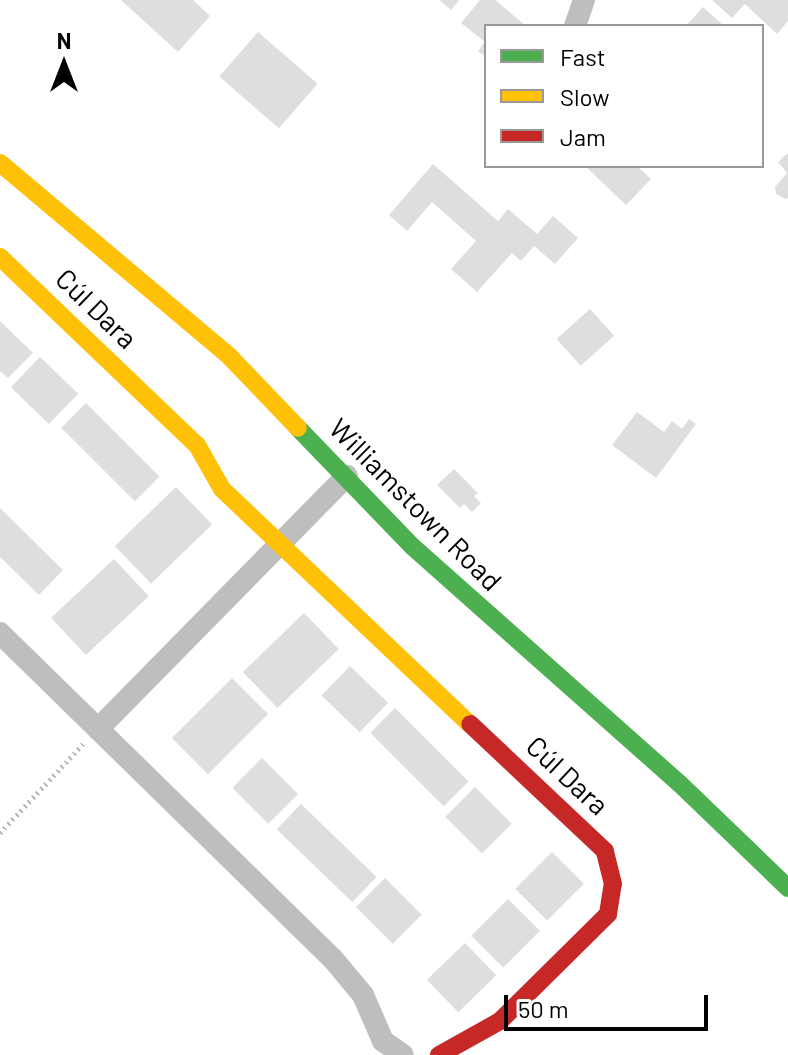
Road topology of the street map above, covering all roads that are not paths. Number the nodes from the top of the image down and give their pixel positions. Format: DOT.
graph roads {
  1 [pos="584,0"];
  2 [pos="576,24"];
  3 [pos="0,163"];
  4 [pos="0,257"];
  5 [pos="347,476"];
  6 [pos="281,545"];
  7 [pos="0,633"];
  8 [pos="98,729"];
  9 [pos="788,888"];
  10 [pos="403,1055"];
  11 [pos="439,1055"];
  1 -- 2 [label="street"];
  3 -- 5 [label="street, Williamstown Road"];
  4 -- 6 [label="street, Cúl Dara"];
  5 -- 6 [label="street"];
  5 -- 9 [label="street, Williamstown Road"];
  6 -- 8 [label="street"];
  6 -- 11 [label="street, Cúl Dara"];
  7 -- 8 [label="street"];
  8 -- 10 [label="street"];
}
